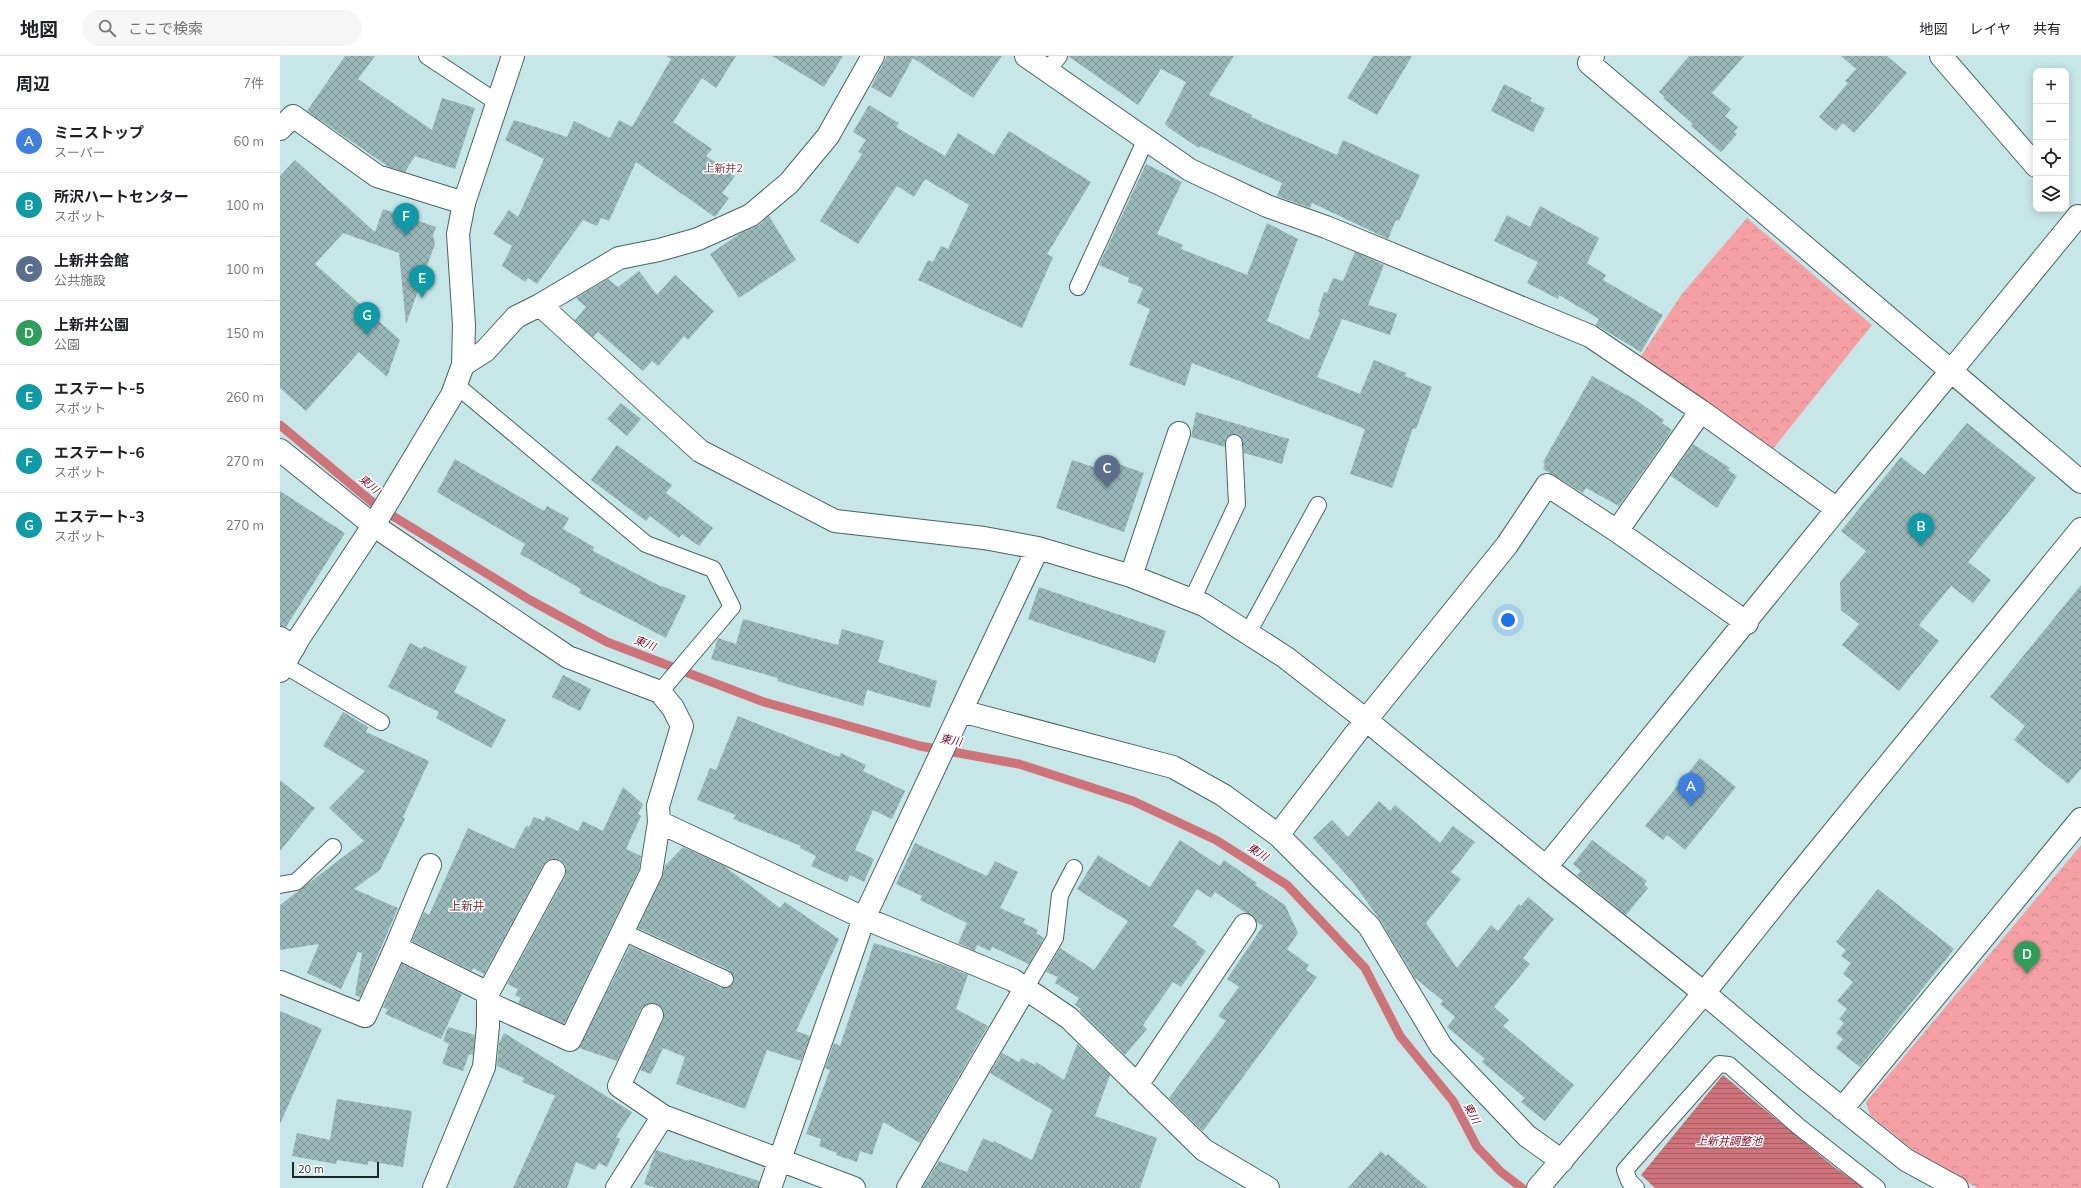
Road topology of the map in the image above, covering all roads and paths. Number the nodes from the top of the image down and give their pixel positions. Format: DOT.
graph roads {
  1 [pos="427,56"];
  2 [pos="514,56"];
  3 [pos="873,56"];
  4 [pos="1026,56"];
  5 [pos="1593,56"];
  6 [pos="1941,56"];
  7 [pos="1053,63"];
  8 [pos="498,103"];
  9 [pos="280,129"];
  10 [pos="1146,139"];
  11 [pos="2033,163"];
  12 [pos="464,203"];
  13 [pos="2075,210"];
  14 [pos="1078,287"];
  15 [pos="540,305"];
  16 [pos="1951,371"];
  17 [pos="460,375"];
  18 [pos="1701,412"];
  19 [pos="1179,433"];
  20 [pos="1234,443"];
  21 [pos="280,450"];
  22 [pos="2081,482"];
  23 [pos="1318,505"];
  24 [pos="1837,509"];
  25 [pos="374,524"];
  26 [pos="2081,529"];
  27 [pos="1617,531"];
  28 [pos="1038,548"];
  29 [pos="1131,576"];
  30 [pos="1192,600"];
  31 [pos="1747,623"];
  32 [pos="1248,633"];
  33 [pos="284,655"];
  34 [pos="665,686"];
  35 [pos="957,720"];
  36 [pos="1366,720"];
  37 [pos="381,722"];
  38 [pos="2081,819"];
  39 [pos="659,822"];
  40 [pos="1278,835"];
  41 [pos="333,847"];
  42 [pos="430,865"];
  43 [pos="1546,867"];
  44 [pos="1074,868"];
  45 [pos="554,871"];
  46 [pos="280,885"];
  47 [pos="864,918"];
  48 [pos="1245,925"];
  49 [pos="623,932"];
  50 [pos="396,947"];
  51 [pos="725,980"];
  52 [pos="280,982"];
  53 [pos="1026,987"];
  54 [pos="1704,993"];
  55 [pos="488,998"];
  56 [pos="652,1015"];
  57 [pos="1137,1085"];
  58 [pos="1842,1109"];
  59 [pos="663,1116"];
  60 [pos="779,1160"];
  61 [pos="1562,1161"];
  62 [pos="434,1188"];
  63 [pos="617,1188"];
  64 [pos="770,1188"];
  65 [pos="854,1188"];
  66 [pos="908,1188"];
  67 [pos="1268,1188"];
  68 [pos="1538,1188"];
  69 [pos="1636,1188"];
  70 [pos="1878,1188"];
  71 [pos="1957,1188"];
  1 -- 8 [label="lane"];
  2 -- 8 [label="street"];
  3 -- 15 [label="street"];
  4 -- 7 [label="street"];
  5 -- 16 [label="street"];
  6 -- 11 [label="street"];
  7 -- 10 [label="street"];
  8 -- 12 [label="street"];
  9 -- 12 [label="street"];
  10 -- 14 [label="lane"];
  10 -- 18 [label="street"];
  12 -- 17 [label="street"];
  13 -- 16 [label="street"];
  15 -- 17 [label="street"];
  15 -- 28 [label="street"];
  16 -- 22 [label="street"];
  16 -- 24 [label="street"];
  17 -- 25 [label="street"];
  17 -- 34 [label="lane"];
  18 -- 24 [label="street"];
  18 -- 27 [label="street"];
  19 -- 29 [label="street"];
  20 -- 30 [label="lane"];
  21 -- 25 [label="street"];
  23 -- 32 [label="lane"];
  24 -- 31 [label="street"];
  25 -- 33 [label="street"];
  25 -- 34 [label="street"];
  26 -- 54 [label="street"];
  27 -- 31 [label="street"];
  27 -- 36 [label="street"];
  28 -- 29 [label="street"];
  28 -- 35 [label="street"];
  29 -- 30 [label="street"];
  30 -- 32 [label="street"];
  31 -- 43 [label="street"];
  32 -- 36 [label="street"];
  33 -- 37 [label="lane"];
  34 -- 39 [label="street"];
  35 -- 40 [label="street"];
  35 -- 47 [label="street"];
  36 -- 40 [label="street"];
  36 -- 43 [label="street"];
  38 -- 58 [label="street"];
  39 -- 47 [label="street"];
  39 -- 49 [label="street"];
  40 -- 61 [label="street"];
  41 -- 46 [label="lane"];
  42 -- 50 [label="street"];
  43 -- 54 [label="street"];
  44 -- 53 [label="lane"];
  45 -- 55 [label="street"];
  47 -- 53 [label="street"];
  47 -- 60 [label="street"];
  48 -- 57 [label="street"];
  49 -- 51 [label="lane"];
  49 -- 55 [label="street"];
  50 -- 52 [label="street"];
  50 -- 55 [label="street"];
  53 -- 57 [label="street"];
  53 -- 66 [label="street"];
  54 -- 58 [label="street"];
  54 -- 61 [label="street"];
  55 -- 62 [label="street"];
  56 -- 59 [label="street"];
  57 -- 67 [label="street"];
  58 -- 71 [label="street"];
  59 -- 60 [label="street"];
  59 -- 63 [label="street"];
  60 -- 64 [label="street"];
  60 -- 65 [label="street"];
  61 -- 68 [label="street"];
  69 -- 70 [label="lane"];
}
